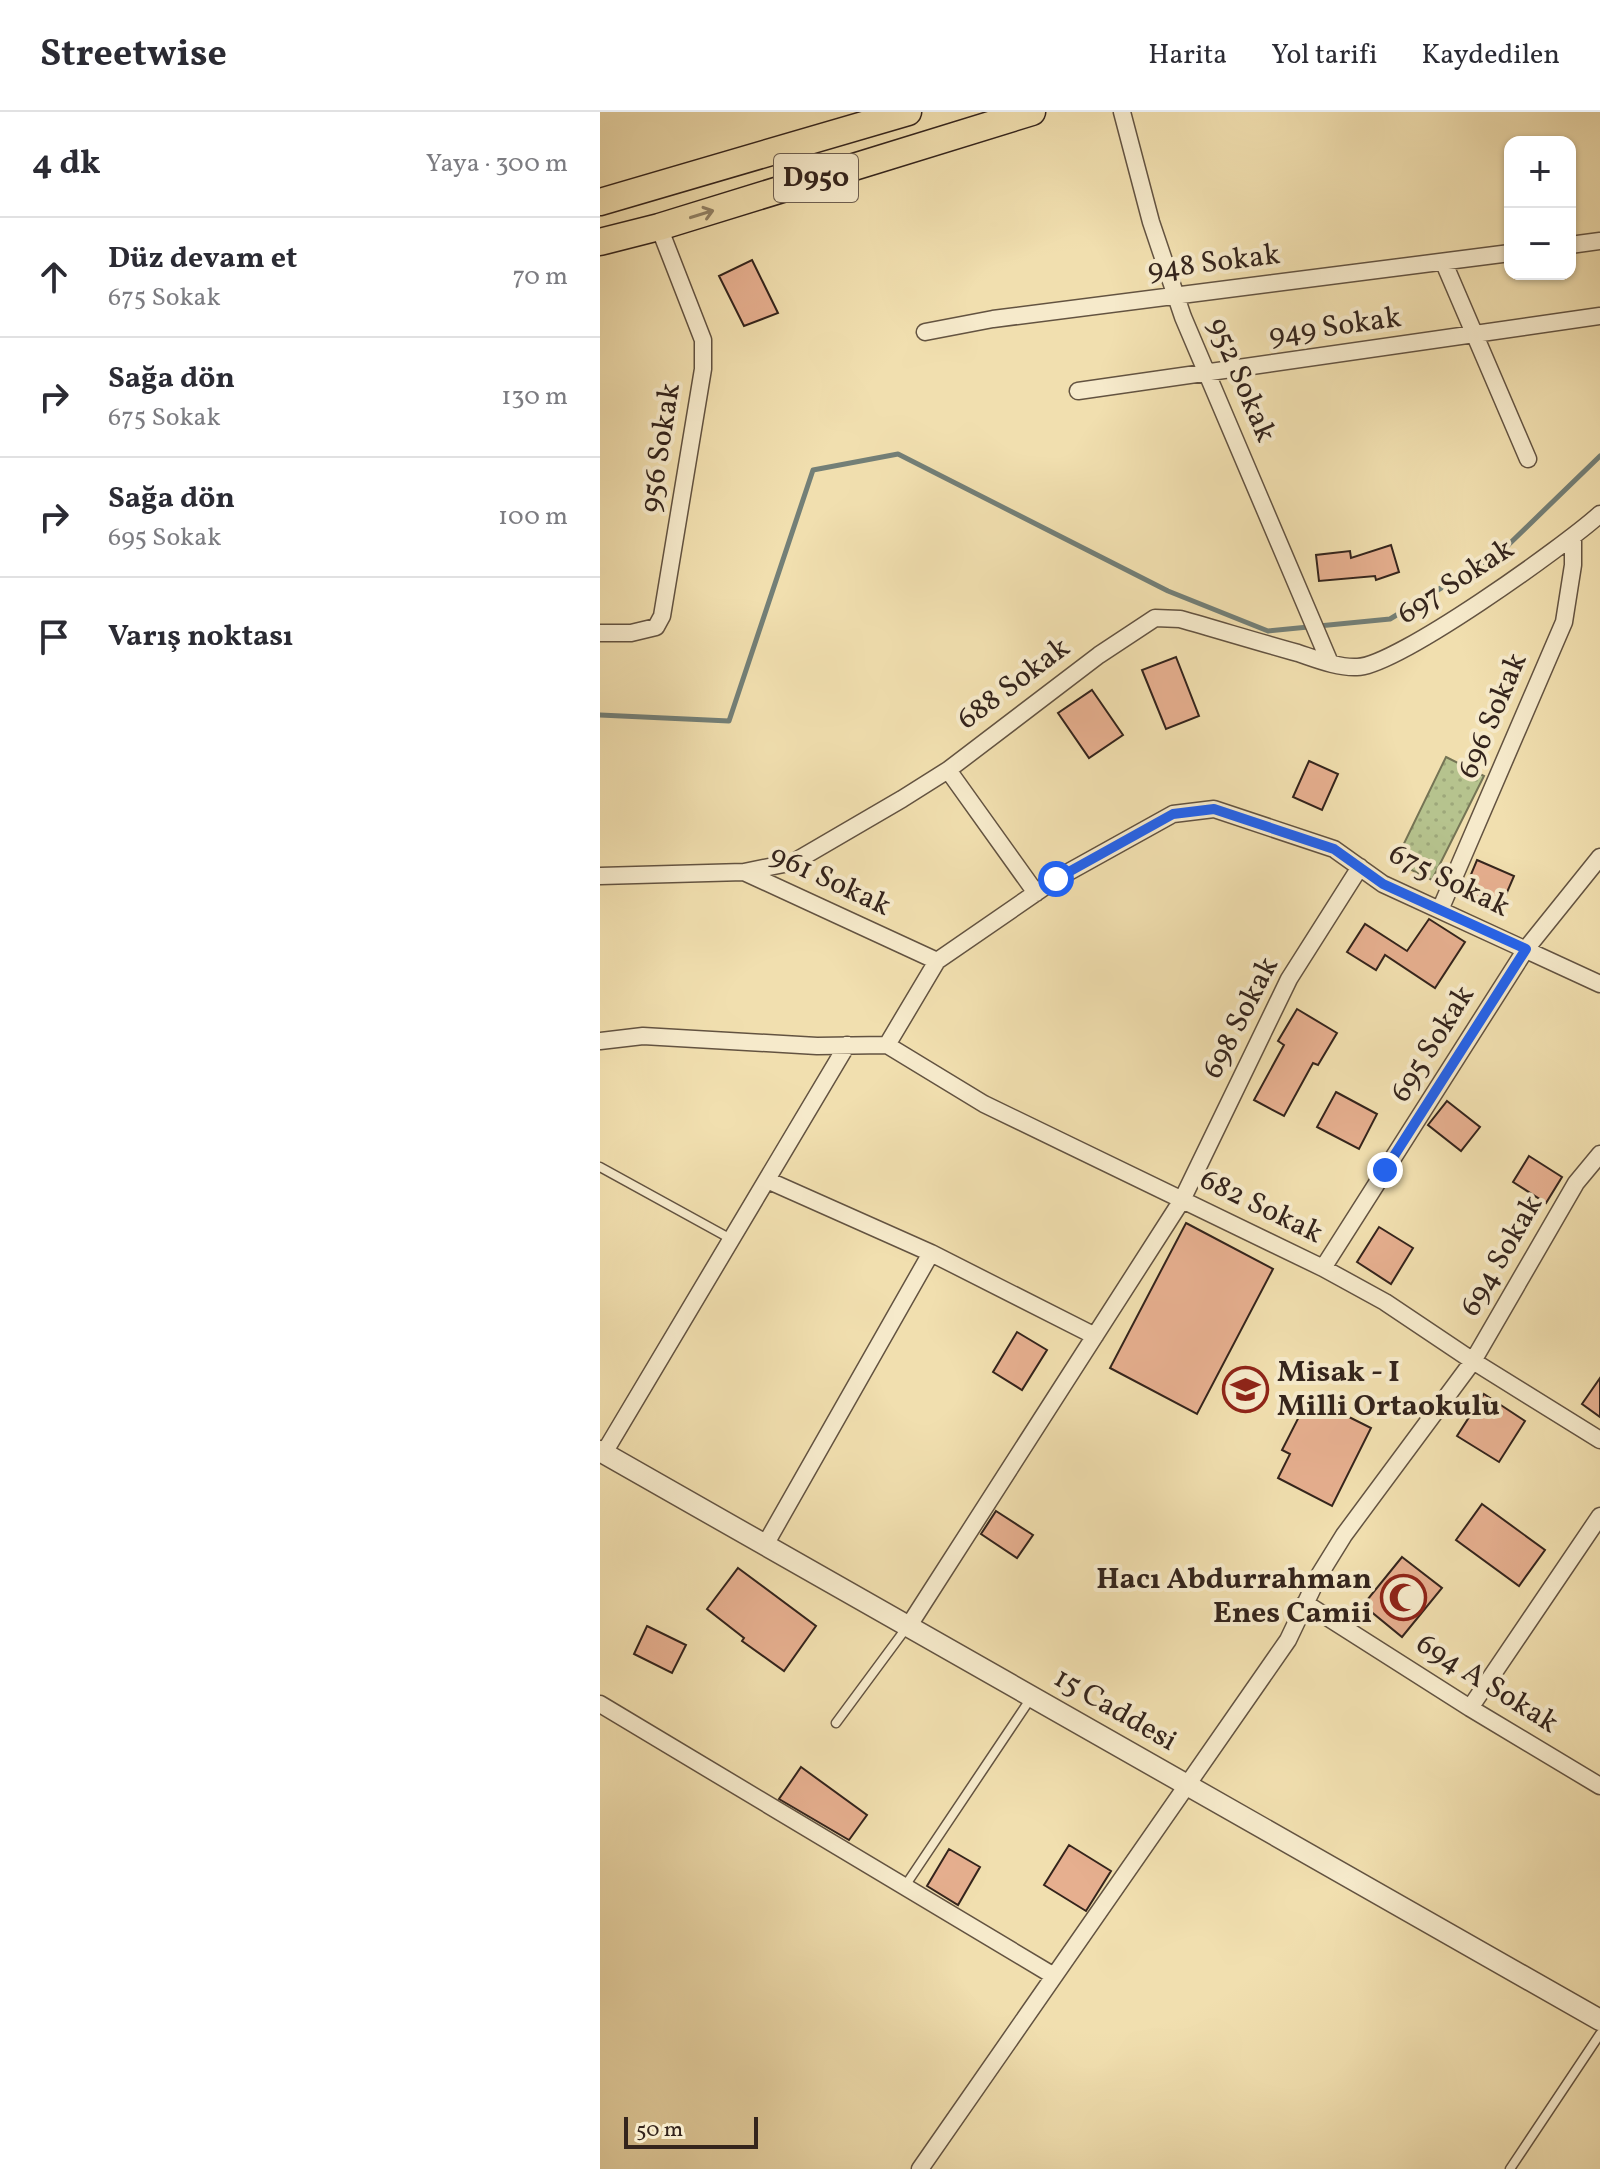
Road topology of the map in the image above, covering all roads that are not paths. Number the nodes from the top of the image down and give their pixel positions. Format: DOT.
graph roads {
  1 [pos="908,112"];
  2 [pos="1032,112"];
  3 [pos="1122,112"];
  4 [pos="600,202"];
  5 [pos="659,227"];
  6 [pos="1600,241"];
  7 [pos="600,242"];
  8 [pos="1576,244"];
  9 [pos="1504,254"];
  10 [pos="1444,263"];
  11 [pos="1178,295"];
  12 [pos="1600,316"];
  13 [pos="925,332"];
  14 [pos="1473,335"];
  15 [pos="1208,373"];
  16 [pos="1078,391"];
  17 [pos="1528,459"];
  18 [pos="1600,514"];
  19 [pos="1573,537"];
  20 [pos="600,633"];
  21 [pos="1330,663"];
  22 [pos="948,770"];
  23 [pos="1600,857"];
  24 [pos="1360,867"];
  25 [pos="744,872"];
  26 [pos="600,876"];
  27 [pos="1036,893"];
  28 [pos="1440,910"];
  29 [pos="1526,949"];
  30 [pos="937,961"];
  31 [pos="1600,984"];
  32 [pos="600,1041"];
  33 [pos="847,1045"];
  34 [pos="887,1045"];
  35 [pos="1600,1154"];
  36 [pos="600,1167"];
  37 [pos="767,1180"];
  38 [pos="1182,1200"];
  39 [pos="731,1239"];
  40 [pos="931,1253"];
  41 [pos="1323,1268"];
  42 [pos="1095,1336"];
  43 [pos="1473,1361"];
  44 [pos="1600,1440"];
  45 [pos="602,1452"];
  46 [pos="1600,1516"];
  47 [pos="765,1545"];
  48 [pos="1305,1603"];
  49 [pos="908,1627"];
  50 [pos="1032,1697"];
  51 [pos="600,1704"];
  52 [pos="1470,1708"];
  53 [pos="836,1723"];
  54 [pos="1187,1785"];
  55 [pos="1600,1786"];
  56 [pos="905,1887"];
  57 [pos="1054,1976"];
  58 [pos="1600,2020"];
  59 [pos="1600,2034"];
  60 [pos="920,2169"];
  61 [pos="1510,2169"];
  1 -- 4 [label="highway, D950"];
  5 -- 2 [label="highway, D950, one-way"];
  3 -- 11 [label="street, 952 Sokak"];
  5 -- 7 [label="highway, D950"];
  5 -- 20 [label="street, 956 Sokak"];
  6 -- 8 [label="street"];
  9 -- 10 [label="street, 948 Sokak"];
  10 -- 11 [label="street, 948 Sokak"];
  10 -- 14 [label="street"];
  11 -- 13 [label="street, 948 Sokak"];
  11 -- 15 [label="street, 952 Sokak"];
  12 -- 14 [label="street, 949 Sokak"];
  14 -- 15 [label="street, 949 Sokak"];
  14 -- 17 [label="street"];
  15 -- 16 [label="street, 949 Sokak"];
  15 -- 21 [label="street, 952 Sokak"];
  18 -- 19 [label="street, 697 Sokak"];
  19 -- 21 [label="street, 697 Sokak"];
  19 -- 28 [label="street, 696 Sokak"];
  21 -- 22 [label="street, 688 Sokak"];
  22 -- 25 [label="street, 688 Sokak"];
  22 -- 27 [label="street"];
  23 -- 29 [label="street, 695 Sokak"];
  24 -- 27 [label="street, 675 Sokak"];
  24 -- 28 [label="street, 675 Sokak"];
  24 -- 38 [label="street, 698 Sokak"];
  25 -- 26 [label="street, 961 Sokak"];
  25 -- 30 [label="street, 961 Sokak"];
  27 -- 30 [label="street, 675 Sokak"];
  28 -- 29 [label="street, 675 Sokak"];
  29 -- 31 [label="street, 675 Sokak"];
  29 -- 41 [label="street, 695 Sokak"];
  30 -- 34 [label="street"];
  32 -- 33 [label="street"];
  33 -- 34 [label="street"];
  33 -- 37 [label="street"];
  34 -- 38 [label="street, 682 Sokak"];
  35 -- 43 [label="street, 694 Sokak"];
  36 -- 39 [label="lane"];
  37 -- 39 [label="street"];
  37 -- 40 [label="street"];
  38 -- 41 [label="street, 682 Sokak"];
  38 -- 42 [label="street, 698 Sokak"];
  39 -- 45 [label="street"];
  40 -- 42 [label="street"];
  40 -- 47 [label="street"];
  41 -- 43 [label="street, 682 Sokak"];
  42 -- 49 [label="street, 698 Sokak"];
  43 -- 44 [label="street, 682 Sokak"];
  43 -- 48 [label="street, 694 Sokak"];
  45 -- 47 [label="street, 15 Caddesi"];
  46 -- 52 [label="street"];
  47 -- 49 [label="street, 15 Caddesi"];
  48 -- 52 [label="street, 694 A Sokak"];
  48 -- 54 [label="street, 694 Sokak"];
  49 -- 50 [label="street, 15 Caddesi"];
  49 -- 53 [label="lane"];
  50 -- 54 [label="street, 15 Caddesi"];
  50 -- 56 [label="lane"];
  51 -- 56 [label="street"];
  52 -- 55 [label="street, 694 A Sokak"];
  54 -- 57 [label="street, 694 Sokak"];
  54 -- 58 [label="street, 15 Caddesi"];
  56 -- 57 [label="street"];
  57 -- 60 [label="street, 694 Sokak"];
  59 -- 61 [label="lane"];
}
